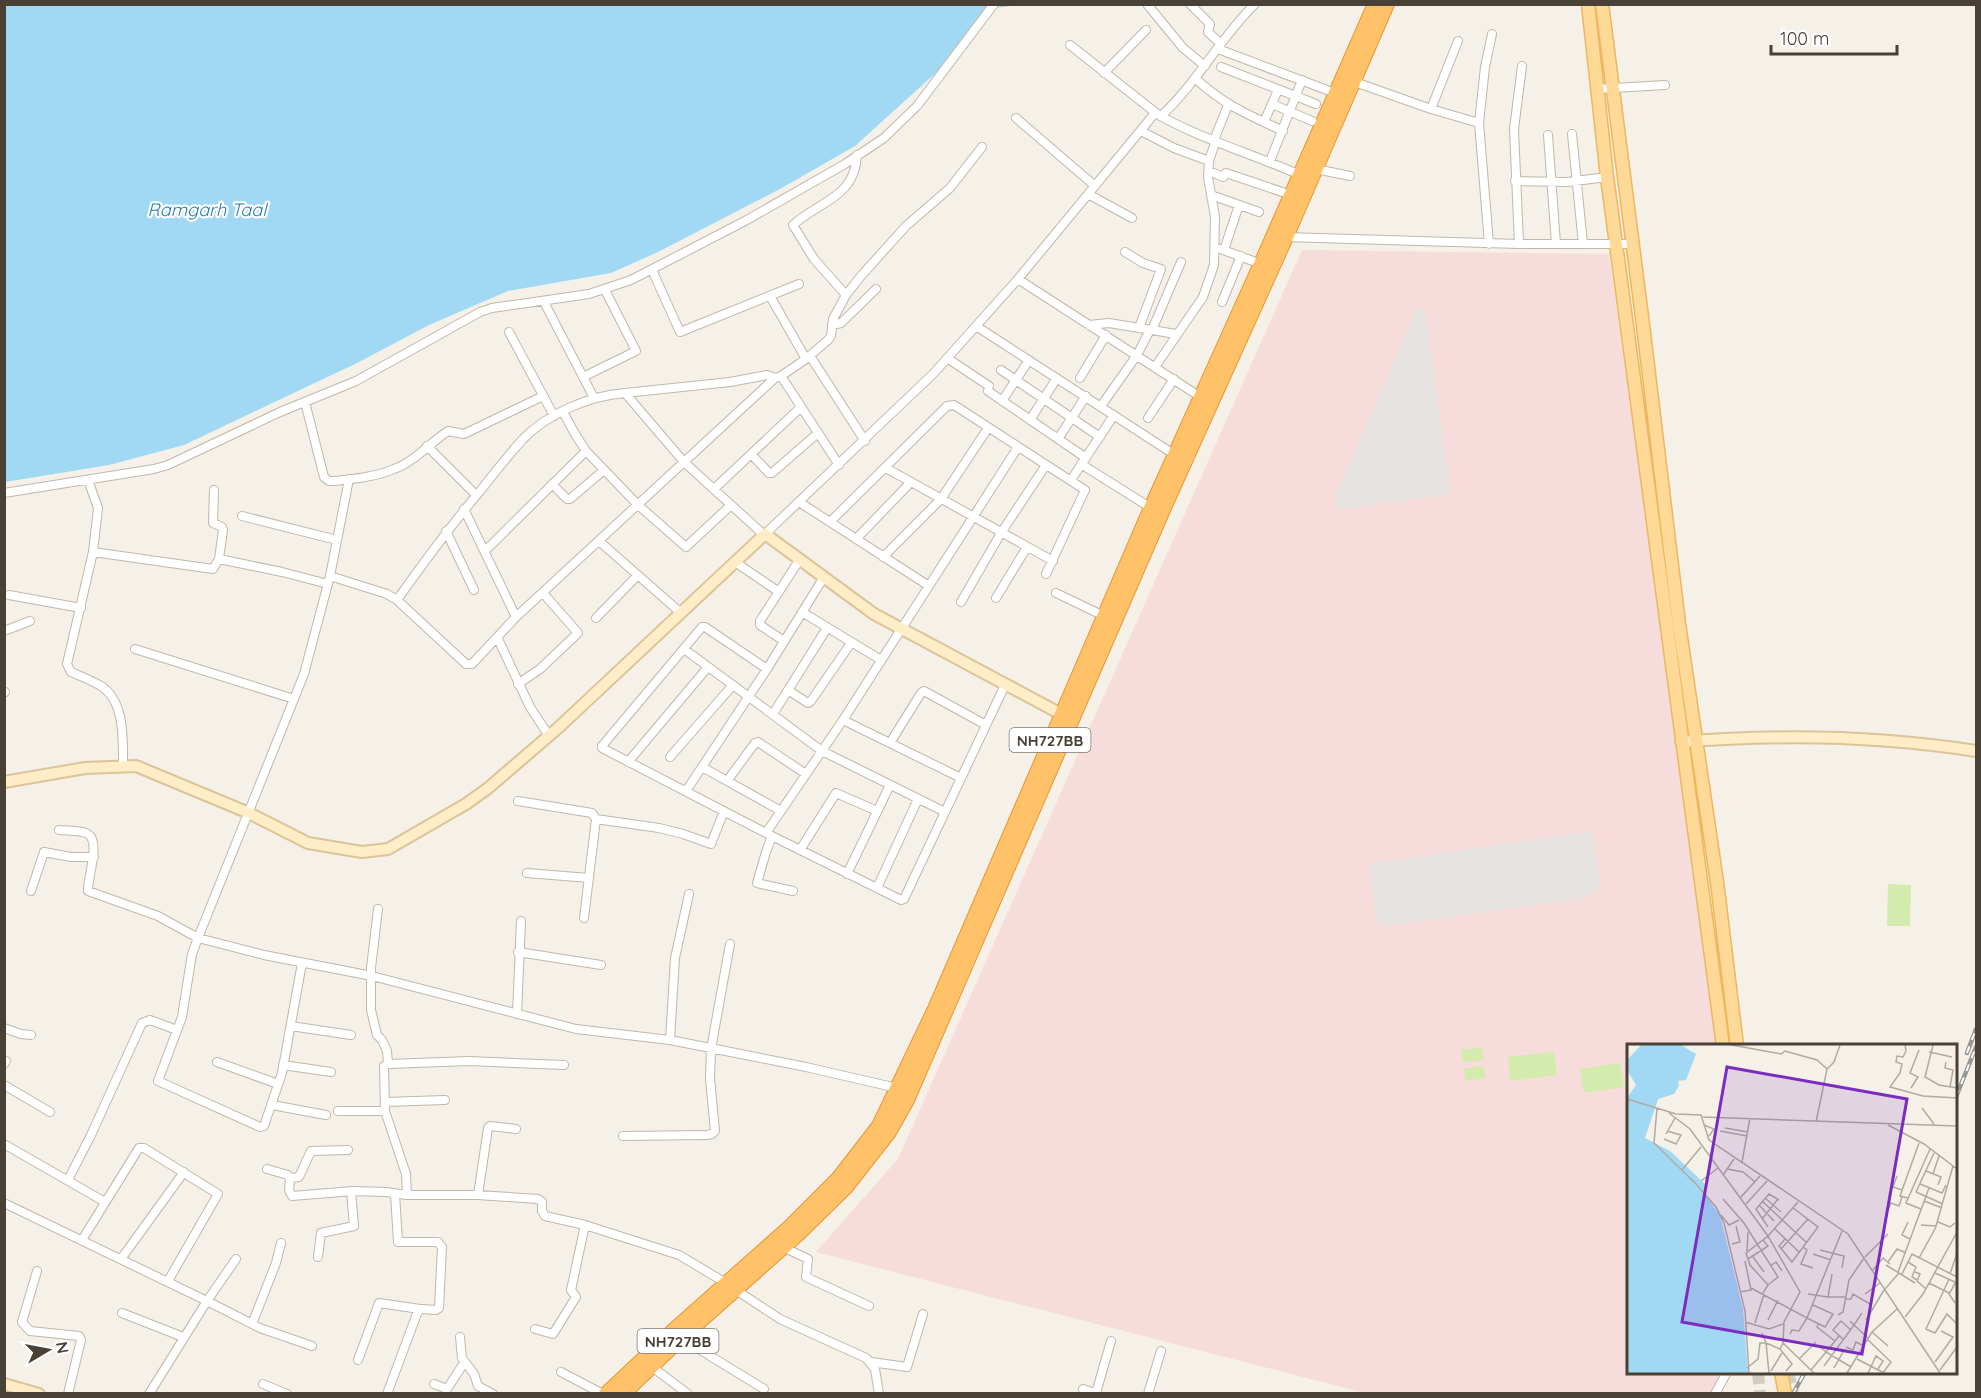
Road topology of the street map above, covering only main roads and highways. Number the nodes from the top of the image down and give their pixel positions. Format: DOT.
graph roads {
  1 [pos="1375,4"];
  2 [pos="1387,4"];
  3 [pos="1588,4"];
  4 [pos="1602,4"];
  5 [pos="1347,80"];
  6 [pos="1280,235"];
  7 [pos="1724,1044"];
  8 [pos="1737,1044"];
  9 [pos="731,1286"];
  10 [pos="1781,1374"];
  11 [pos="605,1394"];
  12 [pos="623,1394"];
  13 [pos="1785,1394"];
  1 -- 5 [label="highway, NH727BB"];
  2 -- 5 [label="highway, NH727BB"];
  3 -- 7 [label="main road"];
  4 -- 8 [label="main road"];
  5 -- 6 [label="highway, NH727BB"];
  5 -- 6 [label="highway, NH727BB"];
  6 -- 9 [label="highway, NH727BB"];
  6 -- 9 [label="highway, NH727BB"];
  9 -- 11 [label="highway, NH727BB"];
  9 -- 12 [label="highway, NH727BB"];
  10 -- 13 [label="main road"];
}
